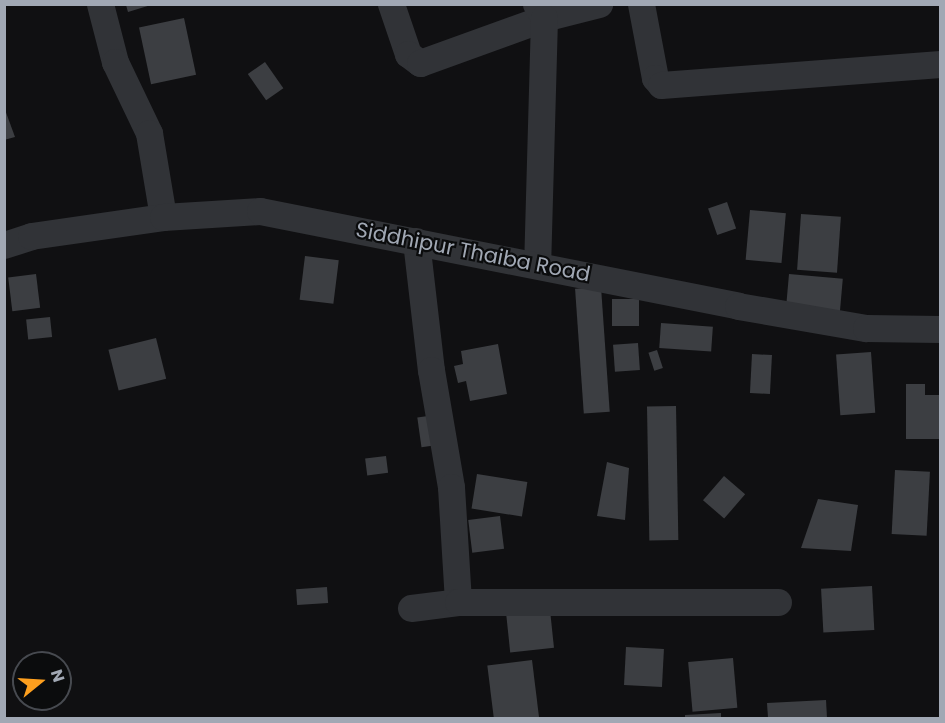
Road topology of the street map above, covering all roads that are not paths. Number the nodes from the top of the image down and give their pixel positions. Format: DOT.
graph roads {
  1 [pos="100,4"];
  2 [pos="391,4"];
  3 [pos="599,4"];
  4 [pos="640,4"];
  5 [pos="540,11"];
  6 [pos="940,64"];
  7 [pos="163,217"];
  8 [pos="416,241"];
  9 [pos="4,245"];
  10 [pos="537,264"];
  11 [pos="940,329"];
  12 [pos="458,602"];
  13 [pos="778,602"];
  14 [pos="411,608"];
  1 -- 7 [label="street"];
  2 -- 5 [label="street"];
  3 -- 5 [label="street"];
  4 -- 6 [label="street"];
  5 -- 10 [label="street"];
  7 -- 8 [label="street, Siddhipur Thaiba Road"];
  7 -- 9 [label="street, Siddhipur Thaiba Road"];
  8 -- 10 [label="street, Siddhipur Thaiba Road"];
  8 -- 12 [label="street"];
  10 -- 11 [label="street, Siddhipur Thaiba Road"];
  12 -- 13 [label="street"];
  12 -- 14 [label="street"];
}
